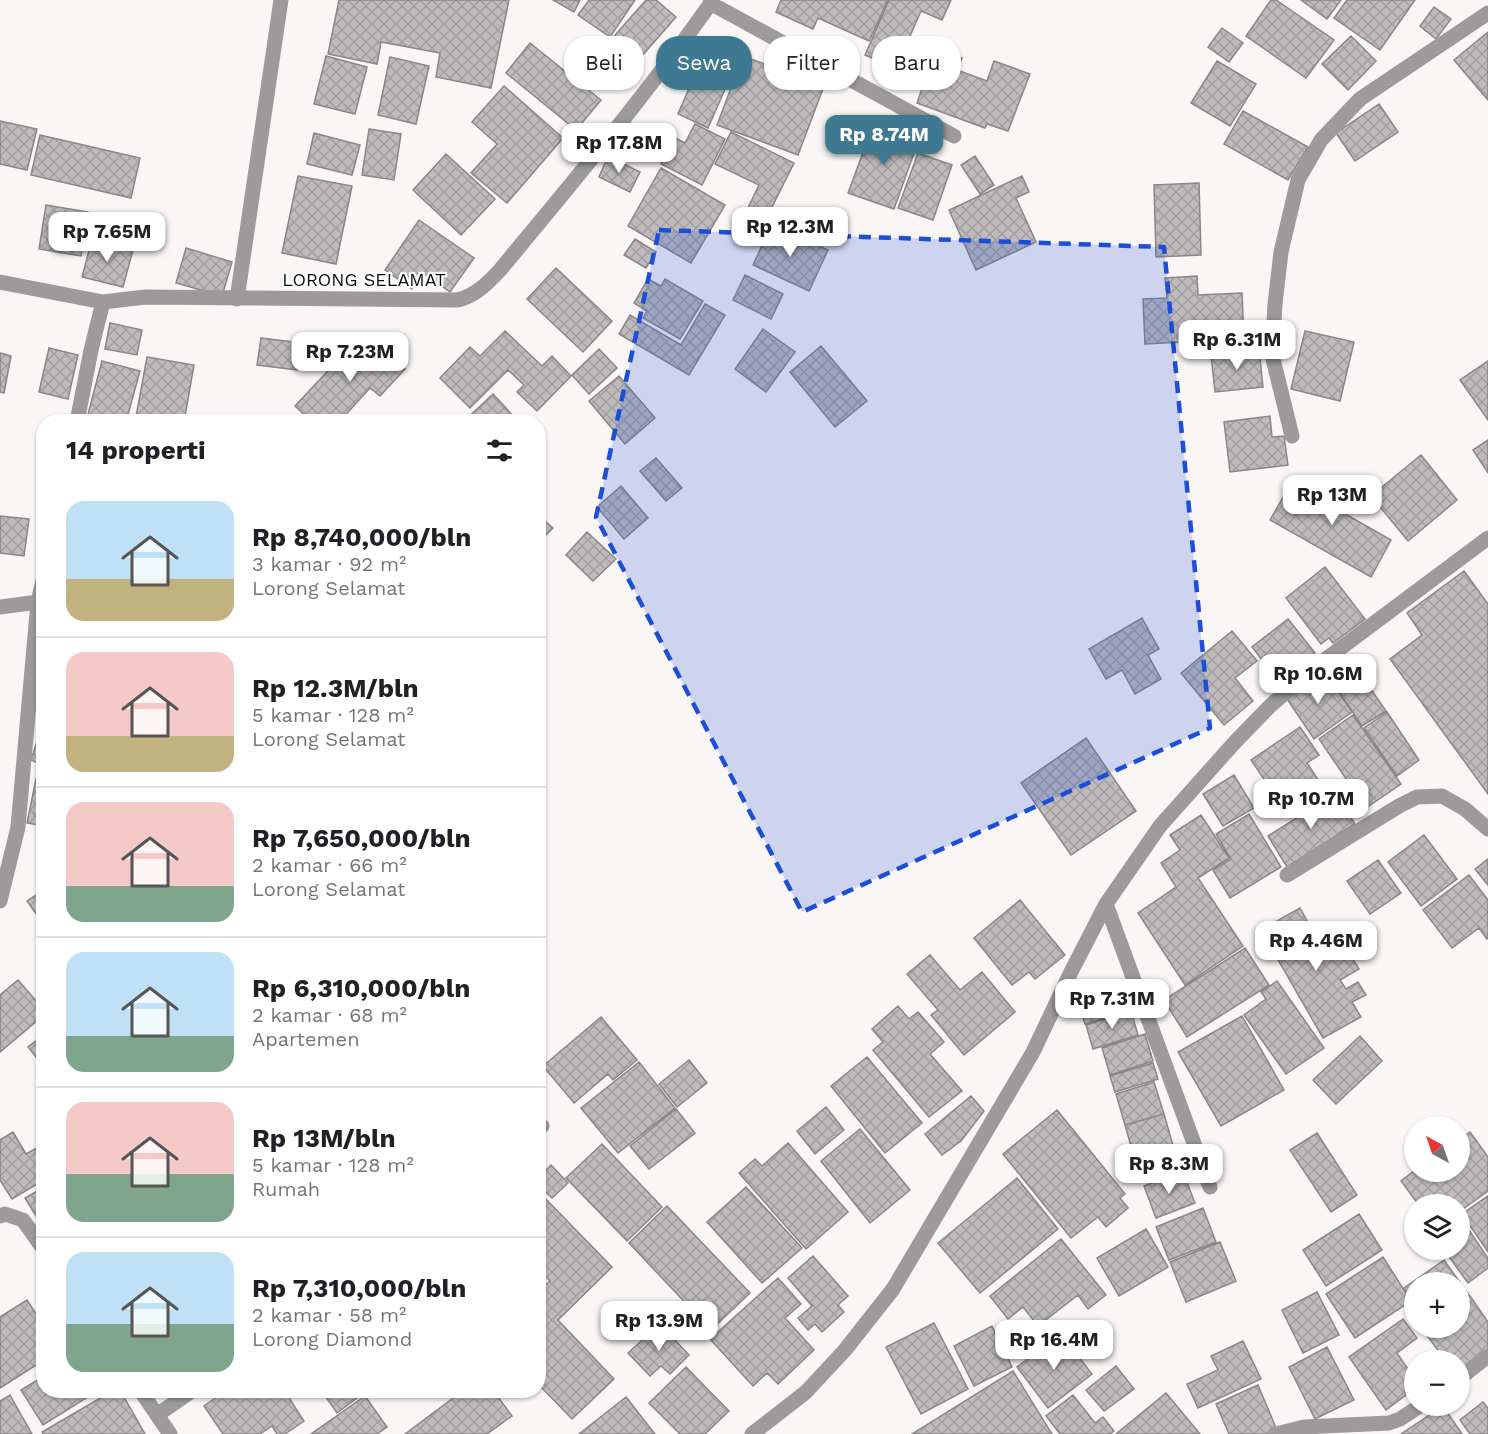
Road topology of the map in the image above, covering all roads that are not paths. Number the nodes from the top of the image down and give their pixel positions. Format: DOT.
graph roads {
  1 [pos="280,0"];
  2 [pos="712,2"];
  3 [pos="1488,13"];
  4 [pos="954,136"];
  5 [pos="0,282"];
  6 [pos="237,298"];
  7 [pos="103,302"];
  8 [pos="79,414"];
  9 [pos="1292,436"];
  10 [pos="1488,538"];
  11 [pos="36,602"];
  12 [pos="0,607"];
  13 [pos="36,624"];
  14 [pos="1488,829"];
  15 [pos="1287,875"];
  16 [pos="0,901"];
  17 [pos="1106,904"];
  18 [pos="1210,1187"];
  19 [pos="0,1216"];
  20 [pos="36,1239"];
  21 [pos="1488,1356"];
  22 [pos="1470,1370"];
  23 [pos="145,1398"];
  24 [pos="181,1398"];
  25 [pos="157,1415"];
  26 [pos="1405,1416"];
  27 [pos="170,1434"];
  28 [pos="752,1434"];
  29 [pos="1276,1434"];
  1 -- 6 [label="street"];
  2 -- 4 [label="street"];
  2 -- 6 [label="street, LORONG SELAMAT"];
  3 -- 9 [label="street"];
  5 -- 7 [label="street, LORONG SELAMAT"];
  6 -- 7 [label="street, LORONG SELAMAT"];
  7 -- 8 [label="street"];
  10 -- 17 [label="street"];
  11 -- 12 [label="street"];
  13 -- 16 [label="street"];
  14 -- 15 [label="street"];
  17 -- 18 [label="street"];
  17 -- 28 [label="street"];
  19 -- 20 [label="street"];
  21 -- 22 [label="street"];
  23 -- 25 [label="street"];
  24 -- 25 [label="street"];
  25 -- 27 [label="street"];
  26 -- 29 [label="street"];
}
